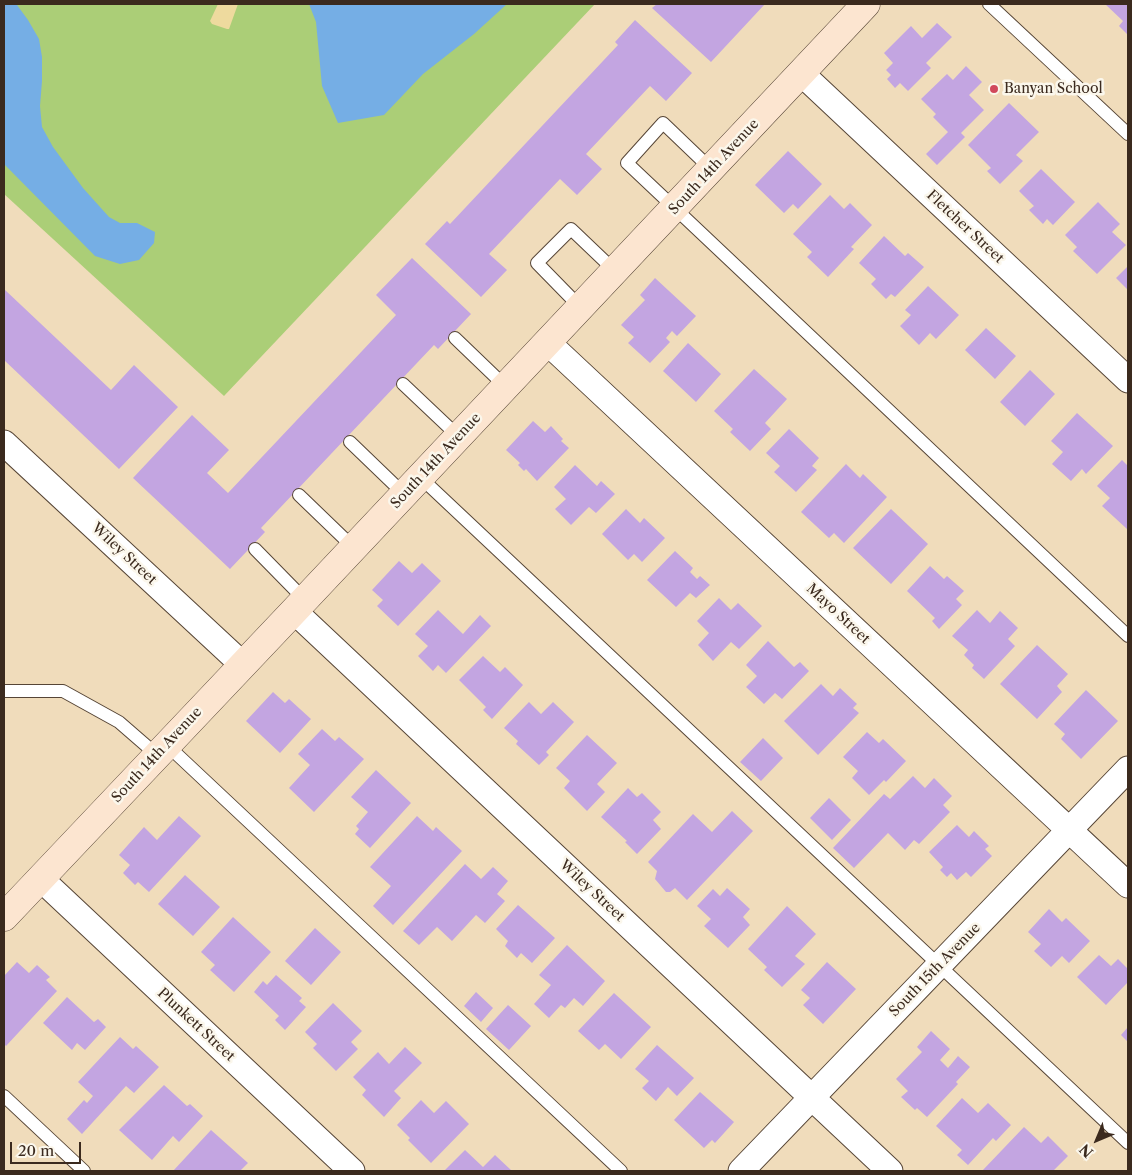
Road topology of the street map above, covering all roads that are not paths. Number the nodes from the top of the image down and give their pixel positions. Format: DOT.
graph roads {
  1 [pos="866,4"];
  2 [pos="989,4"];
  3 [pos="802,74"];
  4 [pos="1128,134"];
  5 [pos="711,169"];
  6 [pos="674,208"];
  7 [pos="615,271"];
  8 [pos="580,308"];
  9 [pos="455,338"];
  10 [pos="547,342"];
  11 [pos="1128,380"];
  12 [pos="403,384"];
  13 [pos="506,387"];
  14 [pos="458,437"];
  15 [pos="350,442"];
  16 [pos="4,443"];
  17 [pos="412,486"];
  18 [pos="299,495"];
  19 [pos="354,548"];
  20 [pos="255,549"];
  21 [pos="300,606"];
  22 [pos="1128,636"];
  23 [pos="243,665"];
  24 [pos="4,691"];
  25 [pos="162,750"];
  26 [pos="1128,769"];
  27 [pos="1070,830"];
  28 [pos="41,879"];
  29 [pos="1128,885"];
  30 [pos="4,917"];
  31 [pos="939,966"];
  32 [pos="4,1096"];
  33 [pos="812,1098"];
  34 [pos="1128,1144"];
  35 [pos="84,1171"];
  36 [pos="352,1171"];
  37 [pos="621,1171"];
  38 [pos="740,1171"];
  39 [pos="890,1171"];
  1 -- 3 [label="street, South 14th Avenue"];
  2 -- 4 [label="lane"];
  3 -- 5 [label="street, South 14th Avenue"];
  3 -- 11 [label="street, Fletcher Street"];
  5 -- 6 [label="street, South 14th Avenue"];
  5 -- 6 [label="lane"];
  6 -- 7 [label="street, South 14th Avenue"];
  6 -- 22 [label="lane"];
  7 -- 8 [label="street, South 14th Avenue"];
  7 -- 8 [label="lane"];
  8 -- 10 [label="street, South 14th Avenue"];
  9 -- 13 [label="lane"];
  10 -- 13 [label="street, South 14th Avenue"];
  10 -- 27 [label="street, Mayo Street"];
  12 -- 14 [label="lane"];
  13 -- 14 [label="street, South 14th Avenue"];
  14 -- 17 [label="street, South 14th Avenue"];
  15 -- 17 [label="lane"];
  16 -- 23 [label="street, Wiley Street"];
  17 -- 19 [label="street, South 14th Avenue"];
  17 -- 31 [label="lane"];
  18 -- 19 [label="lane"];
  19 -- 21 [label="street, South 14th Avenue"];
  20 -- 21 [label="lane"];
  21 -- 23 [label="street, South 14th Avenue"];
  21 -- 33 [label="street, Wiley Street"];
  23 -- 25 [label="street, South 14th Avenue"];
  24 -- 25 [label="lane"];
  25 -- 28 [label="street, South 14th Avenue"];
  25 -- 37 [label="lane"];
  26 -- 27 [label="street, South 15th Avenue"];
  27 -- 29 [label="street, Mayo Street"];
  27 -- 31 [label="street, South 15th Avenue"];
  28 -- 30 [label="street, South 14th Avenue"];
  28 -- 36 [label="street, Plunkett Street"];
  31 -- 33 [label="street, South 15th Avenue"];
  31 -- 34 [label="lane"];
  32 -- 35 [label="lane"];
  33 -- 38 [label="street, South 15th Avenue"];
  33 -- 39 [label="street, Wiley Street"];
}
